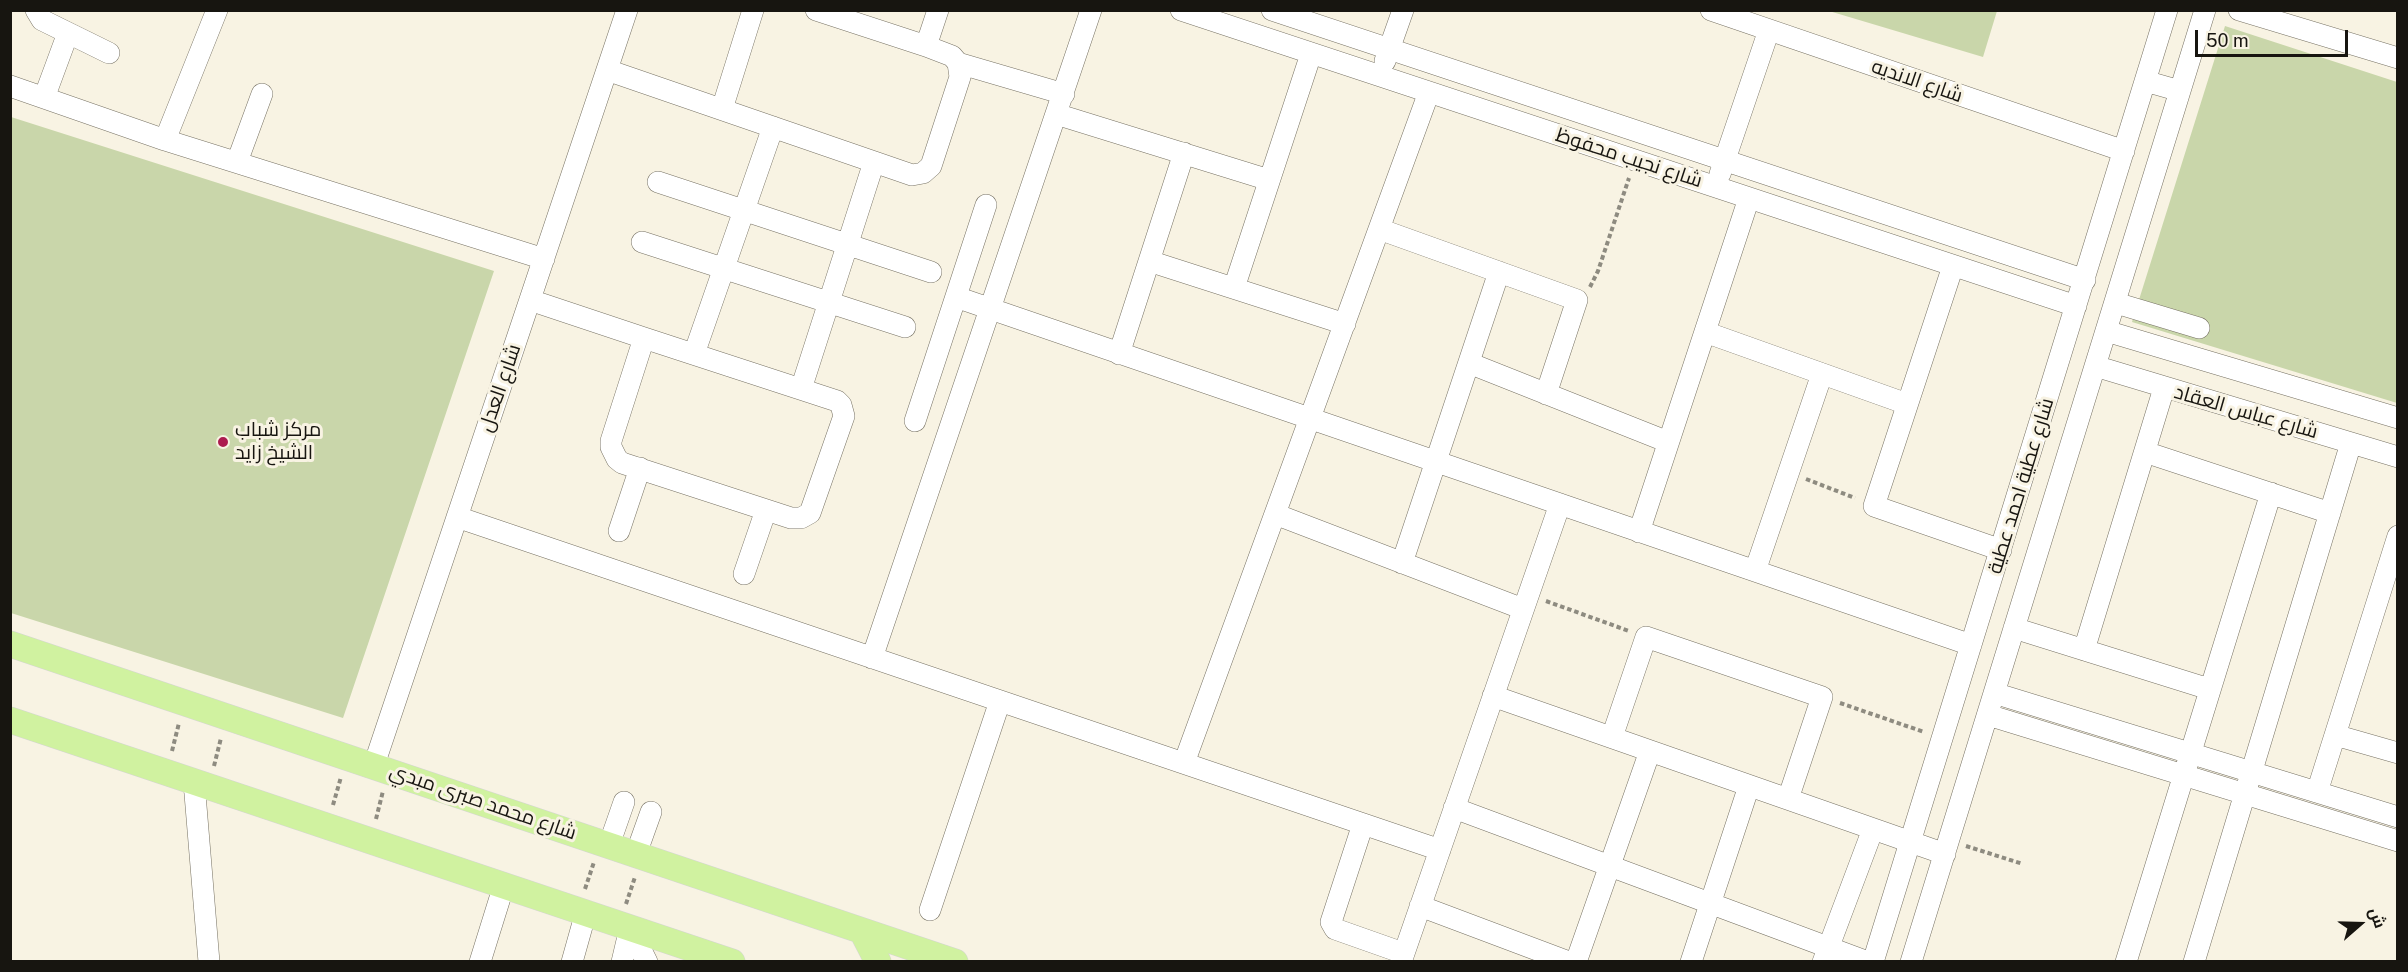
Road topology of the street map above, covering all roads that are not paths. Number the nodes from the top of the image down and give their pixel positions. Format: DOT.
graph roads {
  1 [pos="36,10"];
  2 [pos="217,10"];
  3 [pos="627,10"];
  4 [pos="753,10"];
  5 [pos="816,10"];
  6 [pos="938,10"];
  7 [pos="1091,10"];
  8 [pos="1181,10"];
  9 [pos="1272,10"];
  10 [pos="1404,10"];
  11 [pos="1711,10"];
  12 [pos="2167,10"];
  13 [pos="2205,10"];
  14 [pos="2239,10"];
  15 [pos="1769,30"];
  16 [pos="68,33"];
  17 [pos="926,46"];
  18 [pos="1389,49"];
  19 [pos="109,53"];
  20 [pos="1311,54"];
  21 [pos="2397,58"];
  22 [pos="958,63"];
  23 [pos="607,70"];
  24 [pos="1380,76"];
  25 [pos="2145,81"];
  26 [pos="10,86"];
  27 [pos="2180,90"];
  28 [pos="1429,92"];
  29 [pos="262,93"];
  30 [pos="44,98"];
  31 [pos="1060,104"];
  32 [pos="722,109"];
  33 [pos="773,127"];
  34 [pos="165,140"];
  35 [pos="2124,151"];
  36 [pos="1184,153"];
  37 [pos="1724,160"];
  38 [pos="237,162"];
  39 [pos="874,162"];
  40 [pos="1269,180"];
  41 [pos="658,182"];
  42 [pos="1716,187"];
  43 [pos="1749,198"];
  44 [pos="986,205"];
  45 [pos="744,210"];
  46 [pos="1379,229"];
  47 [pos="642,242"];
  48 [pos="848,245"];
  49 [pos="544,259"];
  50 [pos="1149,261"];
  51 [pos="1953,266"];
  52 [pos="724,268"];
  53 [pos="931,272"];
  54 [pos="1499,272"];
  55 [pos="2085,280"];
  56 [pos="1234,288"];
  57 [pos="956,297"];
  58 [pos="530,300"];
  59 [pos="829,303"];
  60 [pos="2116,303"];
  61 [pos="2076,306"];
  62 [pos="990,310"];
  63 [pos="1345,324"];
  64 [pos="905,327"];
  65 [pos="2199,328"];
  66 [pos="2106,331"];
  67 [pos="1705,332"];
  68 [pos="644,338"];
  69 [pos="694,354"];
  70 [pos="1119,354"];
  71 [pos="1469,363"];
  72 [pos="2095,366"];
  73 [pos="1822,374"];
  74 [pos="2164,388"];
  75 [pos="801,389"];
  76 [pos="1546,394"];
  77 [pos="1908,404"];
  78 [pos="2397,418"];
  79 [pos="1310,419"];
  80 [pos="915,421"];
  81 [pos="1668,442"];
  82 [pos="2351,443"];
  83 [pos="2145,452"];
  84 [pos="2397,457"];
  85 [pos="1435,462"];
  86 [pos="640,468"];
  87 [pos="2271,493"];
  88 [pos="1560,504"];
  89 [pos="766,510"];
  90 [pos="2330,513"];
  91 [pos="1275,514"];
  92 [pos="457,517"];
  93 [pos="619,531"];
  94 [pos="1639,532"];
  95 [pos="2397,536"];
  96 [pos="2001,550"];
  97 [pos="1402,562"];
  98 [pos="1755,571"];
  99 [pos="744,574"];
  100 [pos="1526,602"];
  101 [pos="2014,628"];
  102 [pos="10,644"];
  103 [pos="1971,645"];
  104 [pos="2084,650"];
  105 [pos="873,658"];
  106 [pos="2209,689"];
  107 [pos="1994,693"];
  108 [pos="1493,696"];
  109 [pos="1000,701"];
  110 [pos="1988,715"];
  111 [pos="10,720"];
  112 [pos="2335,735"];
  113 [pos="1612,737"];
  114 [pos="1650,751"];
  115 [pos="2189,753"];
  116 [pos="2397,753"];
  117 [pos="1185,763"];
  118 [pos="381,768"];
  119 [pos="2251,771"];
  120 [pos="2182,777"];
  121 [pos="201,784"];
  122 [pos="1749,786"];
  123 [pos="2317,792"];
  124 [pos="2245,795"];
  125 [pos="1788,799"];
  126 [pos="624,802"];
  127 [pos="1454,808"];
  128 [pos="651,812"];
  129 [pos="2397,817"];
  130 [pos="1363,824"];
  131 [pos="1873,829"];
  132 [pos="2397,841"];
  133 [pos="1910,842"];
  134 [pos="605,843"];
  135 [pos="1947,847"];
  136 [pos="1440,850"];
  137 [pos="639,855"];
  138 [pos="1610,866"];
  139 [pos="504,885"];
  140 [pos="1710,903"];
  141 [pos="1420,906"];
  142 [pos="930,910"];
  143 [pos="582,911"];
  144 [pos="625,926"];
  145 [pos="862,931"];
  146 [pos="1826,954"];
  147 [pos="1402,957"];
  148 [pos="730,961"];
  149 [pos="209,962"];
  150 [pos="480,962"];
  151 [pos="572,962"];
  152 [pos="622,962"];
  153 [pos="647,962"];
  154 [pos="878,962"];
  155 [pos="955,962"];
  156 [pos="1569,962"];
  157 [pos="1576,962"];
  158 [pos="1691,962"];
  159 [pos="1868,962"];
  160 [pos="1873,962"];
  161 [pos="1911,962"];
  162 [pos="2126,962"];
  163 [pos="2194,962"];
  1 -- 16 [label="street"];
  2 -- 34 [label="street"];
  3 -- 23 [label="street, شارع العدل"];
  4 -- 32 [label="street"];
  5 -- 17 [label="street"];
  6 -- 17 [label="street"];
  7 -- 31 [label="street"];
  8 -- 20 [label="street, شارع نجيب محفوظ"];
  9 -- 18 [label="street, شارع نجيب محفوظ"];
  10 -- 18 [label="street"];
  11 -- 15 [label="street, شارع الانديه"];
  12 -- 25 [label="street, شارع عطية احمد عطية"];
  13 -- 27 [label="street, شارع عطية احمد عطية"];
  14 -- 21 [label="street"];
  15 -- 35 [label="street, شارع الانديه"];
  15 -- 37 [label="street"];
  16 -- 19 [label="street"];
  16 -- 30 [label="street"];
  17 -- 22 [label="street"];
  18 -- 24 [label="street"];
  18 -- 37 [label="street, شارع نجيب محفوظ"];
  20 -- 24 [label="street, شارع نجيب محفوظ"];
  20 -- 40 [label="street"];
  22 -- 31 [label="street"];
  22 -- 39 [label="street"];
  23 -- 32 [label="street"];
  23 -- 49 [label="street, شارع العدل"];
  24 -- 28 [label="street, شارع نجيب محفوظ"];
  25 -- 27 [label="street"];
  25 -- 35 [label="street, شارع عطية احمد عطية"];
  26 -- 30 [label="street"];
  27 -- 60 [label="street, شارع عطية احمد عطية"];
  28 -- 42 [label="street, شارع نجيب محفوظ"];
  28 -- 46 [label="street"];
  29 -- 38 [label="street"];
  30 -- 34 [label="street"];
  31 -- 36 [label="street"];
  31 -- 62 [label="street"];
  32 -- 33 [label="street"];
  33 -- 39 [label="street"];
  33 -- 45 [label="street"];
  34 -- 38 [label="street"];
  35 -- 55 [label="street, شارع عطية احمد عطية"];
  36 -- 40 [label="street"];
  36 -- 50 [label="street"];
  37 -- 42 [label="street"];
  37 -- 55 [label="street, شارع نجيب محفوظ"];
  38 -- 49 [label="street"];
  39 -- 48 [label="street"];
  40 -- 56 [label="street"];
  41 -- 45 [label="street"];
  42 -- 43 [label="street, شارع نجيب محفوظ"];
  43 -- 51 [label="street, شارع نجيب محفوظ"];
  43 -- 67 [label="street"];
  44 -- 57 [label="street"];
  45 -- 48 [label="street"];
  45 -- 52 [label="street"];
  46 -- 54 [label="street"];
  46 -- 63 [label="street"];
  47 -- 52 [label="street"];
  48 -- 53 [label="street"];
  48 -- 59 [label="street"];
  49 -- 58 [label="street, شارع العدل"];
  50 -- 56 [label="street"];
  50 -- 70 [label="street"];
  51 -- 61 [label="street, شارع نجيب محفوظ"];
  51 -- 77 [label="street"];
  52 -- 59 [label="street"];
  52 -- 69 [label="street"];
  54 -- 71 [label="street"];
  54 -- 76 [label="street"];
  55 -- 61 [label="street, شارع عطية احمد عطية"];
  56 -- 63 [label="street"];
  57 -- 62 [label="street"];
  57 -- 80 [label="street"];
  58 -- 68 [label="street"];
  58 -- 92 [label="street, شارع العدل"];
  59 -- 64 [label="street"];
  59 -- 75 [label="street"];
  60 -- 65 [label="street"];
  60 -- 66 [label="street, شارع عطية احمد عطية"];
  61 -- 96 [label="street, شارع عطية احمد عطية"];
  62 -- 70 [label="street"];
  62 -- 105 [label="street"];
  63 -- 79 [label="street"];
  66 -- 72 [label="street, شارع عطية احمد عطية"];
  66 -- 78 [label="street, شارع عباس العقاد"];
  67 -- 73 [label="street"];
  67 -- 81 [label="street"];
  68 -- 69 [label="street"];
  68 -- 86 [label="street"];
  69 -- 75 [label="street"];
  70 -- 79 [label="street"];
  71 -- 76 [label="street"];
  71 -- 85 [label="street"];
  72 -- 74 [label="street, شارع عباس العقاد"];
  72 -- 101 [label="street, شارع عطية احمد عطية"];
  73 -- 77 [label="street"];
  73 -- 98 [label="street"];
  74 -- 82 [label="street, شارع عباس العقاد"];
  74 -- 83 [label="street"];
  75 -- 89 [label="street"];
  76 -- 81 [label="street"];
  77 -- 96 [label="street"];
  79 -- 85 [label="street"];
  79 -- 91 [label="street"];
  81 -- 94 [label="street"];
  82 -- 84 [label="street, شارع عباس العقاد"];
  82 -- 90 [label="street"];
  83 -- 87 [label="street"];
  83 -- 104 [label="street"];
  85 -- 88 [label="street"];
  85 -- 97 [label="street"];
  86 -- 89 [label="street"];
  86 -- 93 [label="street"];
  87 -- 90 [label="street"];
  87 -- 106 [label="street"];
  88 -- 94 [label="street"];
  88 -- 100 [label="street"];
  89 -- 99 [label="street"];
  90 -- 119 [label="street"];
  91 -- 97 [label="street"];
  91 -- 117 [label="street"];
  92 -- 105 [label="street"];
  92 -- 118 [label="street, شارع العدل"];
  94 -- 98 [label="street"];
  95 -- 112 [label="street"];
  96 -- 103 [label="street, شارع عطية احمد عطية"];
  97 -- 100 [label="street"];
  98 -- 103 [label="street"];
  100 -- 108 [label="street"];
  101 -- 104 [label="street"];
  101 -- 107 [label="street, شارع عطية احمد عطية"];
  102 -- 118 [label="main road, شارع محمد صبرى مبدي"];
  103 -- 133 [label="street, شارع عطية احمد عطية"];
  104 -- 106 [label="street"];
  105 -- 109 [label="street"];
  106 -- 115 [label="street"];
  107 -- 110 [label="street, شارع عطية احمد عطية"];
  107 -- 115 [label="street"];
  108 -- 113 [label="street"];
  108 -- 127 [label="street"];
  109 -- 117 [label="street"];
  109 -- 142 [label="street"];
  110 -- 120 [label="street"];
  110 -- 135 [label="street, شارع عطية احمد عطية"];
  111 -- 121 [label="main road"];
  112 -- 116 [label="street"];
  112 -- 123 [label="street"];
  113 -- 114 [label="street"];
  113 -- 125 [label="street"];
  114 -- 122 [label="street"];
  114 -- 138 [label="street"];
  115 -- 119 [label="street"];
  115 -- 120 [label="street"];
  117 -- 130 [label="street"];
  118 -- 134 [label="main road, شارع محمد صبرى مبدي"];
  119 -- 123 [label="street"];
  119 -- 124 [label="street"];
  120 -- 124 [label="street"];
  120 -- 162 [label="street"];
  121 -- 139 [label="main road"];
  121 -- 149 [label="street"];
  122 -- 125 [label="street"];
  122 -- 140 [label="street"];
  123 -- 129 [label="street"];
  124 -- 132 [label="street"];
  124 -- 163 [label="street"];
  125 -- 131 [label="street"];
  126 -- 134 [label="street"];
  127 -- 136 [label="street"];
  127 -- 138 [label="street"];
  128 -- 137 [label="street"];
  130 -- 136 [label="street"];
  130 -- 147 [label="street"];
  131 -- 133 [label="street"];
  131 -- 146 [label="street"];
  133 -- 135 [label="street"];
  133 -- 160 [label="street, شارع عطية احمد عطية"];
  134 -- 137 [label="main road, شارع محمد صبرى مبدي"];
  135 -- 161 [label="street, شارع عطية احمد عطية"];
  136 -- 141 [label="street"];
  137 -- 145 [label="main road, شارع محمد صبرى مبدي"];
  138 -- 140 [label="street"];
  138 -- 157 [label="street"];
  139 -- 143 [label="main road"];
  139 -- 150 [label="street"];
  140 -- 146 [label="street"];
  140 -- 158 [label="street"];
  141 -- 147 [label="street"];
  141 -- 156 [label="street"];
  143 -- 144 [label="main road"];
  143 -- 151 [label="street"];
  144 -- 148 [label="main road"];
  144 -- 152 [label="street"];
  144 -- 153 [label="street"];
  145 -- 154 [label="main road"];
  145 -- 155 [label="main road, شارع محمد صبرى مبدي"];
  146 -- 159 [label="street"];
}
